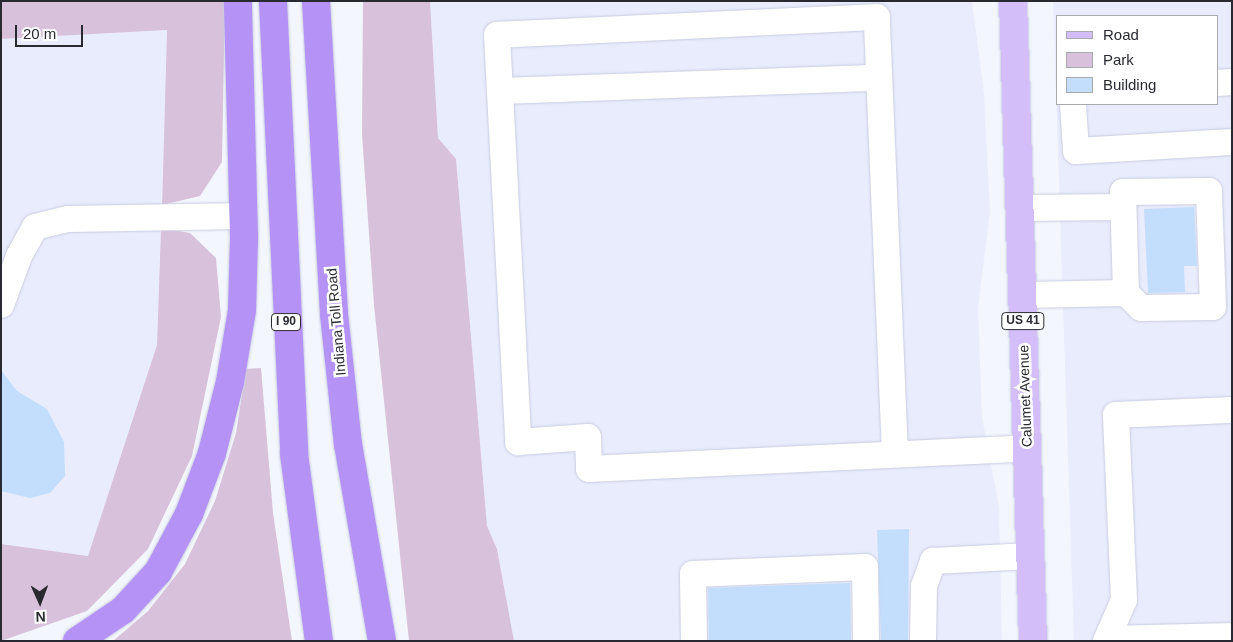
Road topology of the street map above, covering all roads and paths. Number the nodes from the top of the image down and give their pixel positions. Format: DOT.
graph roads {
  1 [pos="238,1"];
  2 [pos="273,1"];
  3 [pos="316,1"];
  4 [pos="1013,1"];
  5 [pos="769,12"];
  6 [pos="879,78"];
  7 [pos="1232,82"];
  8 [pos="1218,83"];
  9 [pos="500,91"];
  10 [pos="1073,105"];
  11 [pos="1232,142"];
  12 [pos="1123,207"];
  13 [pos="1020,208"];
  14 [pos="244,216"];
  15 [pos="1126,293"];
  16 [pos="1023,295"];
  17 [pos="1,305"];
  18 [pos="1232,410"];
  19 [pos="1027,448"];
  20 [pos="895,454"];
  21 [pos="1030,556"];
  22 [pos="1232,636"];
  23 [pos="1106,640"];
  24 [pos="77,641"];
  25 [pos="319,641"];
  26 [pos="382,641"];
  27 [pos="694,641"];
  28 [pos="866,641"];
  29 [pos="923,641"];
  30 [pos="1033,641"];
  1 -- 14 [label="highway"];
  2 -- 25 [label="highway, I 90"];
  3 -- 26 [label="highway, Indiana Toll Road"];
  4 -- 13 [label="main road, Calumet Avenue / US 41"];
  5 -- 6 [label="lane"];
  5 -- 9 [label="lane"];
  6 -- 9 [label="lane"];
  6 -- 20 [label="lane"];
  7 -- 8 [label="lane"];
  9 -- 20 [label="lane"];
  10 -- 11 [label="lane"];
  12 -- 13 [label="lane"];
  12 -- 15 [label="lane"];
  12 -- 15 [label="lane"];
  13 -- 16 [label="main road, Calumet Avenue / US 41"];
  14 -- 17 [label="lane"];
  14 -- 24 [label="highway"];
  15 -- 16 [label="lane"];
  16 -- 19 [label="main road, Calumet Avenue / US 41"];
  18 -- 23 [label="lane"];
  19 -- 20 [label="lane"];
  19 -- 21 [label="main road, Calumet Avenue / US 41"];
  21 -- 29 [label="lane"];
  21 -- 30 [label="main road, Calumet Avenue / US 41"];
  22 -- 23 [label="lane"];
  27 -- 28 [label="lane"];
}
